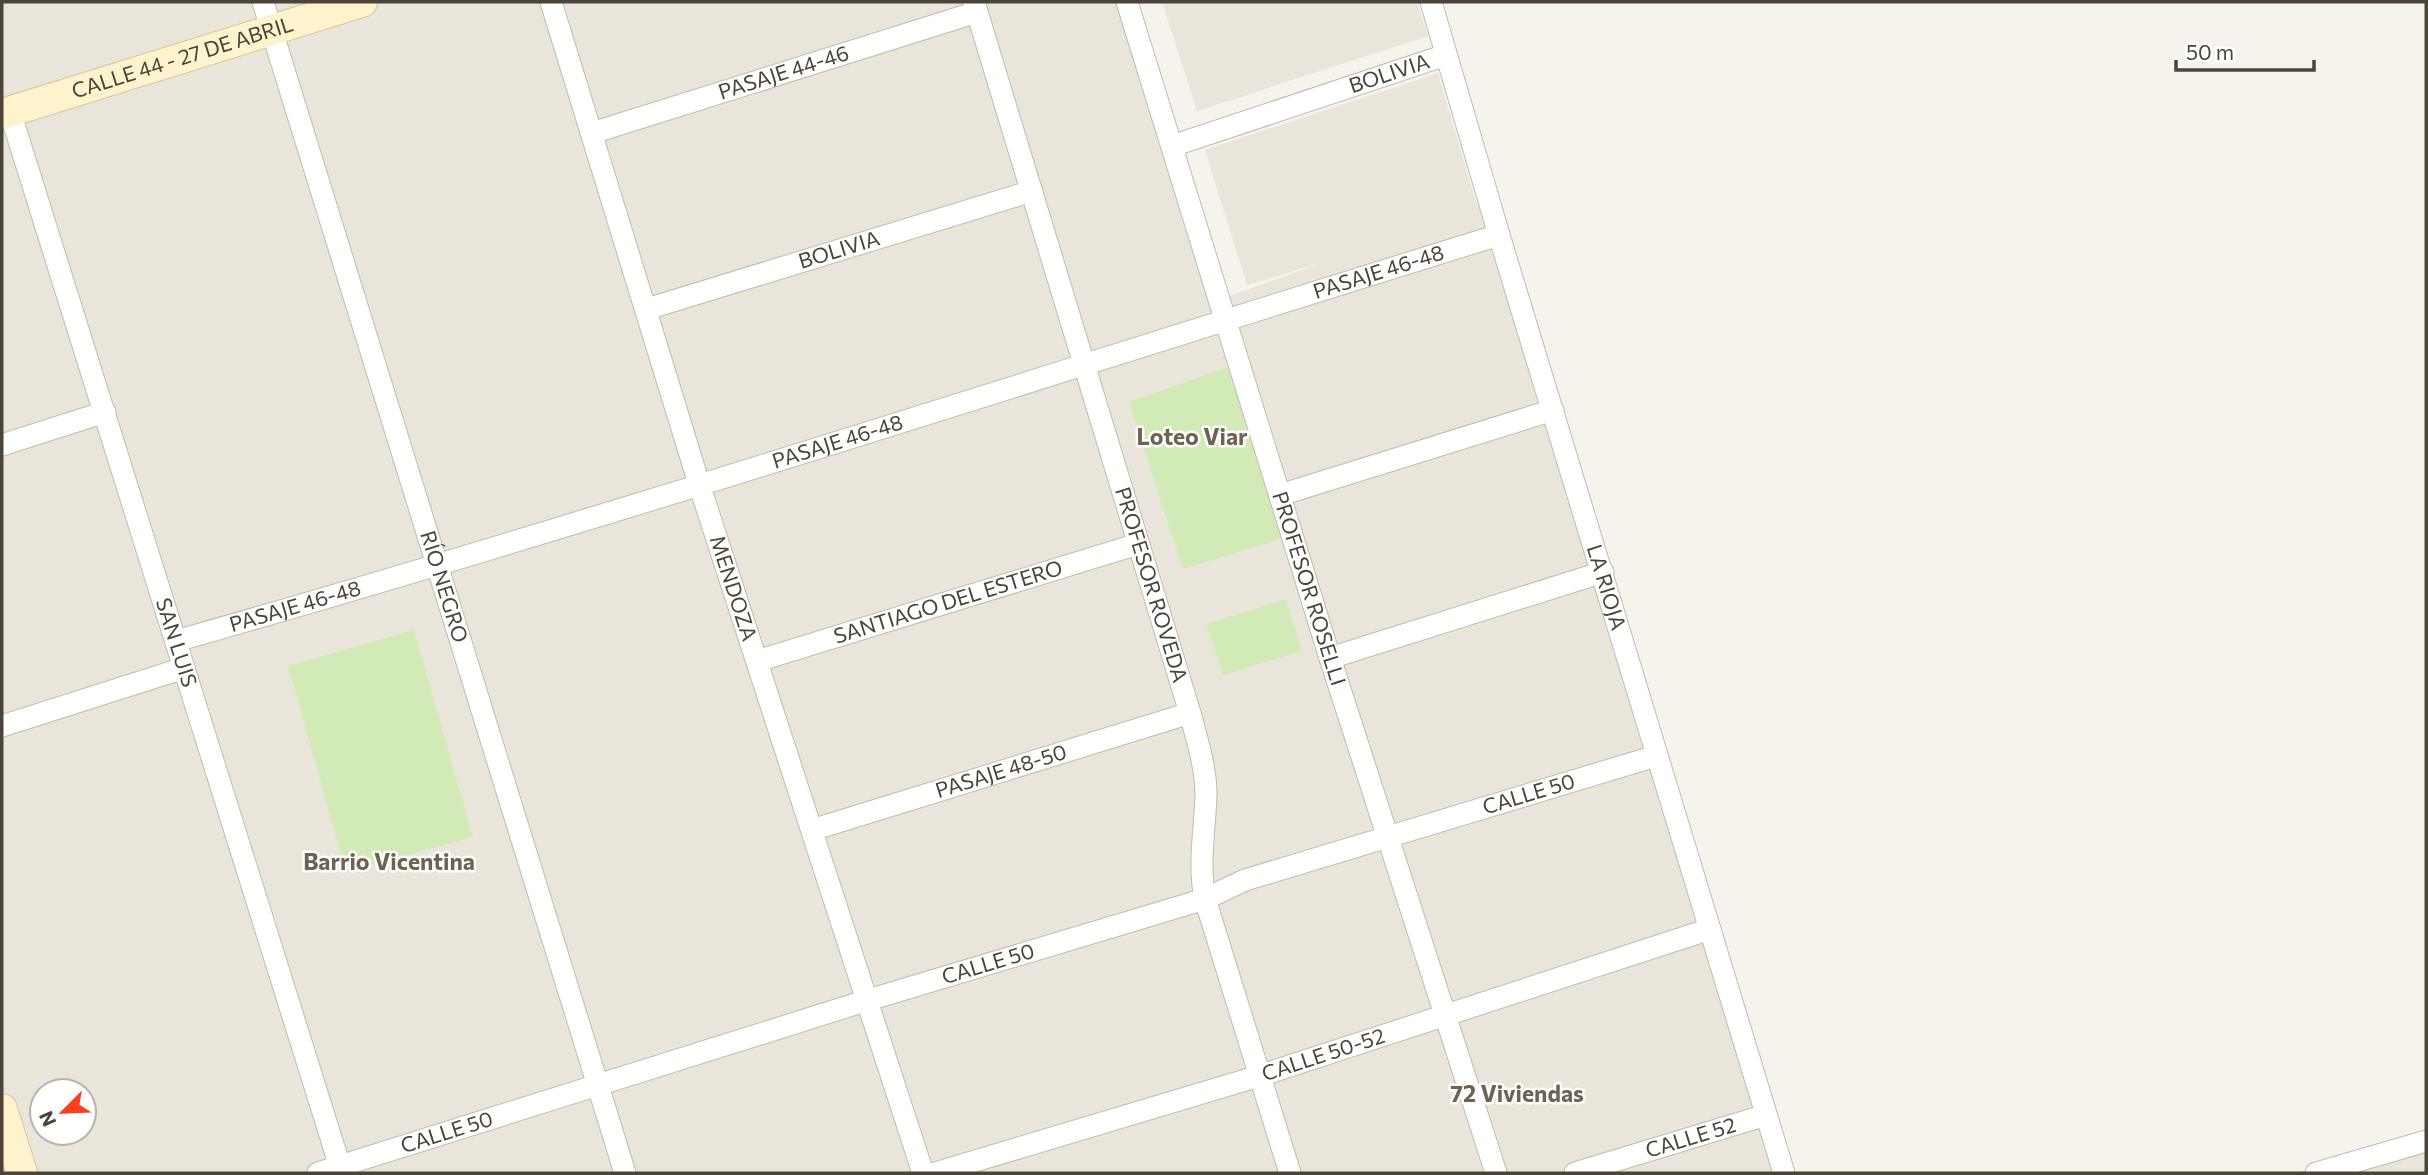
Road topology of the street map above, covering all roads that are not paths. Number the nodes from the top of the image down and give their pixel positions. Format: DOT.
graph roads {
  1 [pos="262,2"];
  2 [pos="362,2"];
  3 [pos="551,2"];
  4 [pos="1127,2"];
  5 [pos="1431,2"];
  6 [pos="976,7"];
  7 [pos="271,30"];
  8 [pos="1446,55"];
  9 [pos="6,113"];
  10 [pos="592,133"];
  11 [pos="1172,146"];
  12 [pos="1032,191"];
  13 [pos="1499,235"];
  14 [pos="647,309"];
  15 [pos="1225,320"];
  16 [pos="1086,365"];
  17 [pos="1553,410"];
  18 [pos="105,412"];
  19 [pos="2,445"];
  20 [pos="700,487"];
  21 [pos="1280,495"];
  22 [pos="1138,544"];
  23 [pos="438,567"];
  24 [pos="1603,572"];
  25 [pos="176,641"];
  26 [pos="1330,658"];
  27 [pos="757,660"];
  28 [pos="184,668"];
  29 [pos="1190,713"];
  30 [pos="2,726"];
  31 [pos="1656,755"];
  32 [pos="812,830"];
  33 [pos="1388,836"];
  34 [pos="1205,899"];
  35 [pos="1710,929"];
  36 [pos="865,1001"];
  37 [pos="1446,1013"];
  38 [pos="1259,1076"];
  39 [pos="598,1086"];
  40 [pos="2,1110"];
  41 [pos="1766,1115"];
  42 [pos="2426,1141"];
  43 [pos="341,1170"];
  44 [pos="22,1173"];
  45 [pos="318,1173"];
  46 [pos="625,1173"];
  47 [pos="923,1173"];
  48 [pos="935,1173"];
  49 [pos="1290,1173"];
  50 [pos="1496,1173"];
  51 [pos="1575,1173"];
  52 [pos="1784,1173"];
  53 [pos="2316,1173"];
  1 -- 7 [label="street, RÍO NEGRO"];
  2 -- 7 [label="street, CALLE 44 - 27 DE ABRIL"];
  3 -- 10 [label="street, MENDOZA"];
  4 -- 11 [label="street, PROFESOR ROSELLI"];
  5 -- 8 [label="street, LA RIOJA"];
  6 -- 10 [label="street, PASAJE 44-46"];
  6 -- 12 [label="street, PROFESOR ROVEDA"];
  7 -- 9 [label="street, CALLE 44 - 27 DE ABRIL"];
  7 -- 23 [label="street, RÍO NEGRO"];
  8 -- 11 [label="street, BOLIVIA"];
  8 -- 13 [label="street, LA RIOJA"];
  9 -- 18 [label="street, SAN LUIS"];
  10 -- 14 [label="street, MENDOZA"];
  11 -- 15 [label="street, PROFESOR ROSELLI"];
  12 -- 14 [label="street, BOLIVIA"];
  12 -- 16 [label="street, PROFESOR ROVEDA"];
  13 -- 15 [label="street, PASAJE 46-48"];
  13 -- 17 [label="street, LA RIOJA"];
  14 -- 20 [label="street, MENDOZA"];
  15 -- 16 [label="street, PASAJE 46-48"];
  15 -- 21 [label="street, PROFESOR ROSELLI"];
  16 -- 20 [label="street, PASAJE 46-48"];
  16 -- 22 [label="street, PROFESOR ROVEDA"];
  17 -- 21 [label="street"];
  17 -- 24 [label="street, LA RIOJA"];
  18 -- 19 [label="street"];
  18 -- 25 [label="street, SAN LUIS"];
  20 -- 23 [label="street, PASAJE 46-48"];
  20 -- 27 [label="street, MENDOZA"];
  21 -- 26 [label="street, PROFESOR ROSELLI"];
  22 -- 27 [label="street, SANTIAGO DEL ESTERO"];
  22 -- 29 [label="street, PROFESOR ROVEDA"];
  23 -- 25 [label="street, PASAJE 46-48"];
  23 -- 39 [label="street, RÍO NEGRO"];
  24 -- 26 [label="street"];
  24 -- 31 [label="street, LA RIOJA"];
  25 -- 28 [label="street, SAN LUIS"];
  26 -- 33 [label="street, PROFESOR ROSELLI"];
  27 -- 32 [label="street, MENDOZA"];
  28 -- 30 [label="street"];
  28 -- 43 [label="street, SAN LUIS"];
  29 -- 32 [label="street, PASAJE 48-50"];
  29 -- 34 [label="street, PROFESOR ROVEDA"];
  31 -- 33 [label="street, CALLE 50"];
  31 -- 35 [label="street, LA RIOJA"];
  32 -- 36 [label="street, MENDOZA"];
  33 -- 34 [label="street, CALLE 50"];
  33 -- 37 [label="street, PROFESOR ROSELLI"];
  34 -- 36 [label="street, CALLE 50"];
  34 -- 38 [label="street, PROFESOR ROVEDA"];
  35 -- 37 [label="street, CALLE 50-52"];
  35 -- 41 [label="street, LA RIOJA"];
  36 -- 39 [label="street, CALLE 50"];
  36 -- 47 [label="street, MENDOZA"];
  37 -- 38 [label="street, CALLE 50-52"];
  37 -- 50 [label="street, PROFESOR ROSELLI"];
  38 -- 48 [label="street, CALLE 50-52"];
  38 -- 49 [label="street, PROFESOR ROVEDA"];
  39 -- 43 [label="street, CALLE 50"];
  39 -- 46 [label="street, RÍO NEGRO"];
  40 -- 44 [label="street"];
  41 -- 51 [label="street, CALLE 52"];
  41 -- 52 [label="street, LA RIOJA"];
  42 -- 53 [label="street"];
  43 -- 45 [label="street, CALLE 50"];
}
